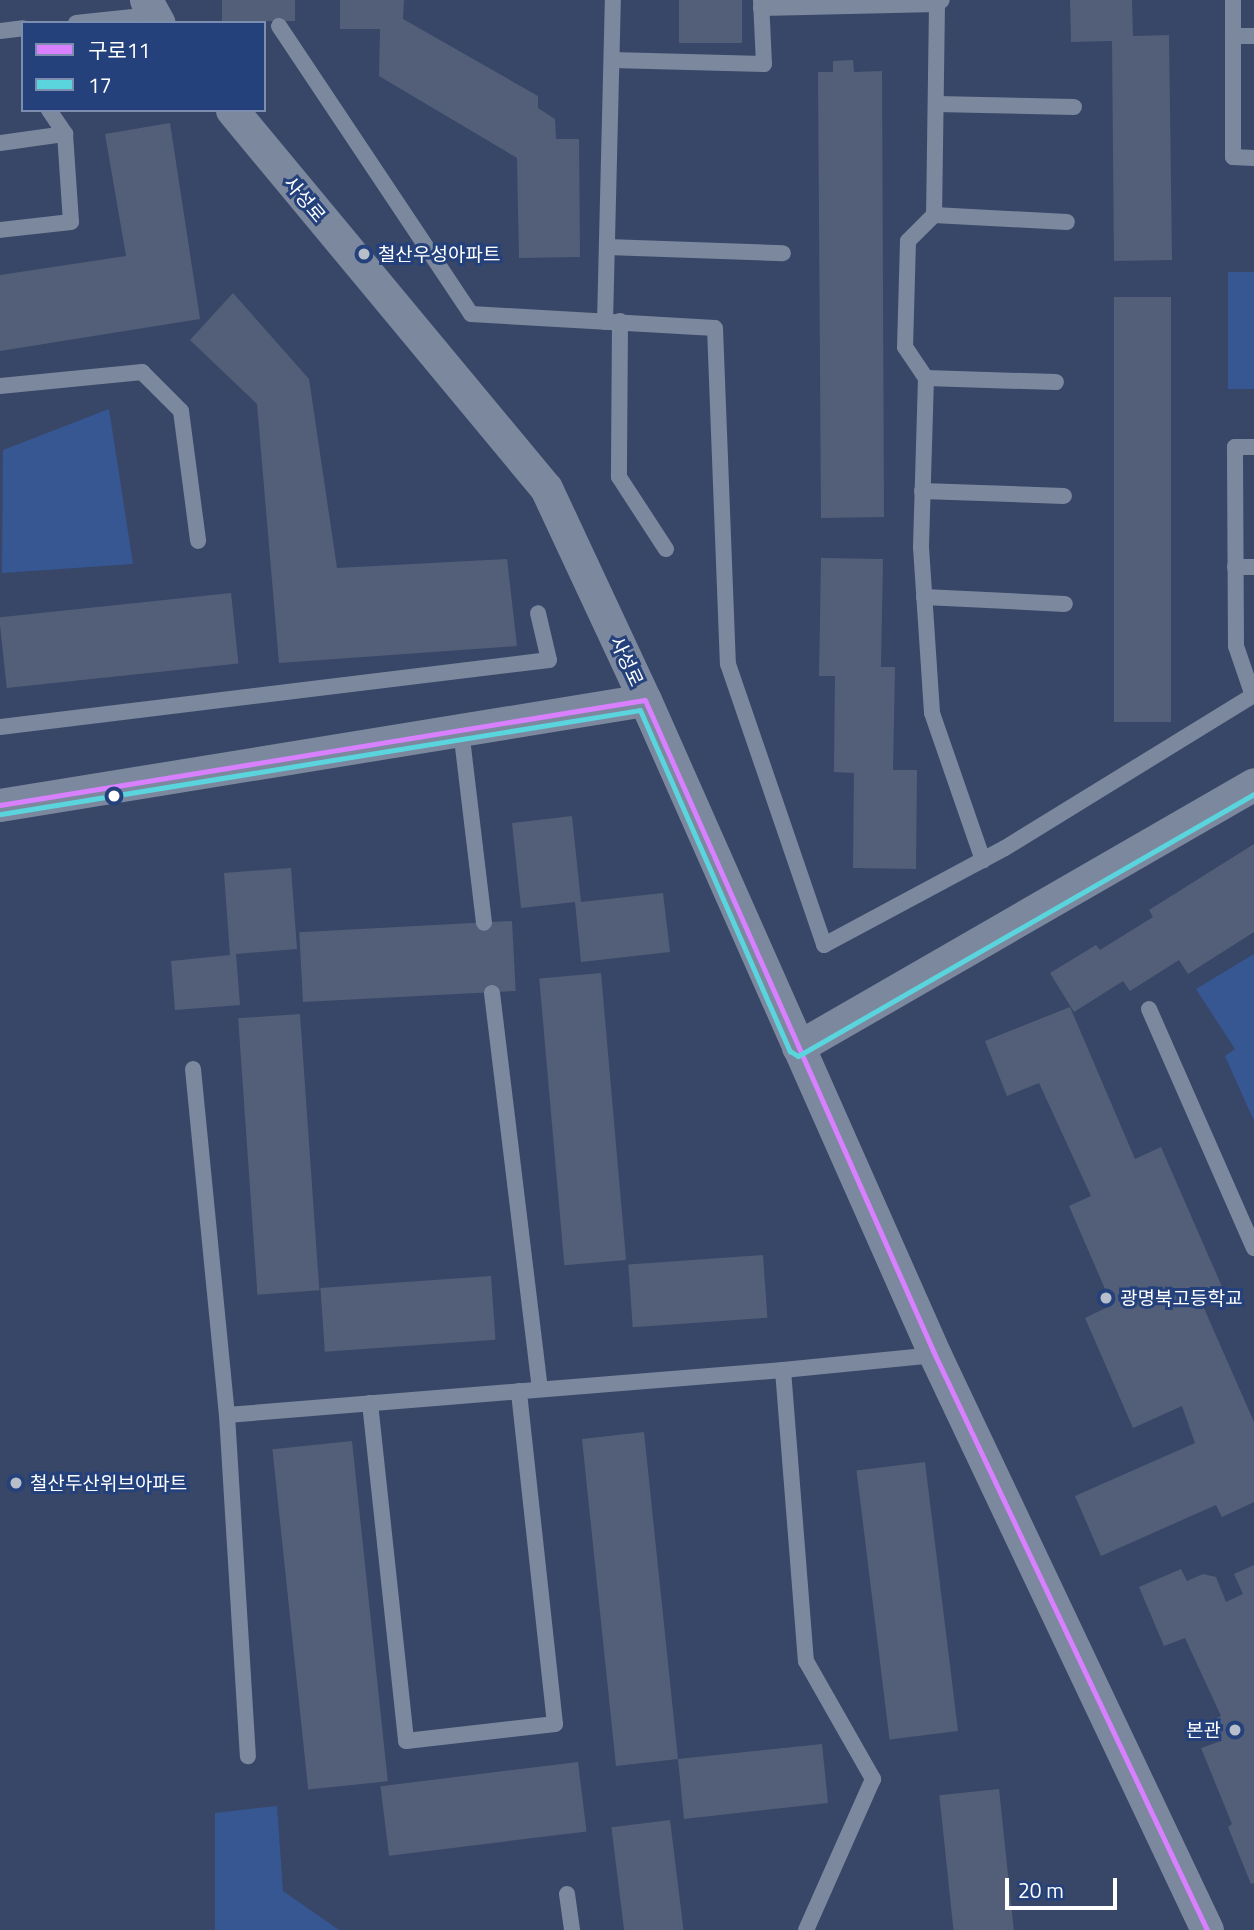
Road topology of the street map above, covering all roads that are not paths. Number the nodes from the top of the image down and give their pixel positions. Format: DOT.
graph roads {
  1 [pos="613,0"];
  2 [pos="1233,0"];
  3 [pos="940,2"];
  4 [pos="761,4"];
  5 [pos="152,12"];
  6 [pos="90,21"];
  7 [pos="279,26"];
  8 [pos="21,28"];
  9 [pos="0,31"];
  10 [pos="1233,36"];
  11 [pos="1254,36"];
  12 [pos="612,60"];
  13 [pos="936,104"];
  14 [pos="1074,107"];
  15 [pos="50,112"];
  16 [pos="234,112"];
  17 [pos="65,134"];
  18 [pos="0,143"];
  19 [pos="1254,158"];
  20 [pos="934,215"];
  21 [pos="1067,222"];
  22 [pos="0,230"];
  23 [pos="607,247"];
  24 [pos="783,253"];
  25 [pos="613,322"];
  26 [pos="926,378"];
  27 [pos="1056,382"];
  28 [pos="0,386"];
  29 [pos="1254,447"];
  30 [pos="922,491"];
  31 [pos="1064,496"];
  32 [pos="198,541"];
  33 [pos="666,549"];
  34 [pos="1235,567"];
  35 [pos="1254,567"];
  36 [pos="924,597"];
  37 [pos="1065,604"];
  38 [pos="538,613"];
  39 [pos="1253,695"];
  40 [pos="645,701"];
  41 [pos="0,727"];
  42 [pos="461,730"];
  43 [pos="1254,784"];
  44 [pos="0,805"];
  45 [pos="983,860"];
  46 [pos="484,923"];
  47 [pos="492,993"];
  48 [pos="1149,1009"];
  49 [pos="799,1047"];
  50 [pos="193,1069"];
  51 [pos="1254,1248"];
  52 [pos="935,1355"];
  53 [pos="783,1370"];
  54 [pos="540,1389"];
  55 [pos="519,1391"];
  56 [pos="370,1403"];
  57 [pos="227,1415"];
  58 [pos="248,1756"];
  59 [pos="568,1894"];
  60 [pos="572,1930"];
  61 [pos="806,1930"];
  62 [pos="1207,1930"];
  1 -- 12 [label="lane"];
  2 -- 10 [label="lane"];
  3 -- 4 [label="lane"];
  3 -- 13 [label="lane"];
  4 -- 12 [label="lane"];
  5 -- 6 [label="lane"];
  7 -- 25 [label="lane"];
  8 -- 9 [label="lane"];
  10 -- 11 [label="lane"];
  10 -- 19 [label="lane"];
  12 -- 23 [label="lane"];
  13 -- 14 [label="lane"];
  13 -- 20 [label="lane"];
  15 -- 17 [label="lane"];
  16 -- 40 [label="street, 사성로"];
  17 -- 18 [label="lane"];
  17 -- 22 [label="lane"];
  20 -- 21 [label="lane"];
  20 -- 26 [label="lane"];
  23 -- 24 [label="lane"];
  23 -- 25 [label="lane"];
  25 -- 33 [label="lane"];
  25 -- 45 [label="lane"];
  26 -- 27 [label="lane"];
  26 -- 30 [label="lane"];
  28 -- 32 [label="lane"];
  29 -- 34 [label="lane"];
  30 -- 31 [label="lane"];
  30 -- 36 [label="lane"];
  34 -- 35 [label="lane"];
  34 -- 39 [label="lane"];
  36 -- 37 [label="lane"];
  36 -- 45 [label="lane"];
  38 -- 41 [label="lane"];
  39 -- 45 [label="lane"];
  40 -- 42 [label="street"];
  40 -- 49 [label="street, 사성로"];
  42 -- 44 [label="street"];
  42 -- 46 [label="lane"];
  43 -- 49 [label="street"];
  47 -- 54 [label="lane"];
  48 -- 51 [label="lane"];
  49 -- 52 [label="street, 사성로"];
  50 -- 57 [label="lane"];
  52 -- 53 [label="lane"];
  52 -- 62 [label="street, 사성로"];
  53 -- 54 [label="lane"];
  53 -- 61 [label="lane"];
  54 -- 55 [label="lane"];
  55 -- 56 [label="lane"];
  55 -- 56 [label="lane"];
  56 -- 57 [label="lane"];
  57 -- 58 [label="lane"];
  59 -- 60 [label="lane"];
}
